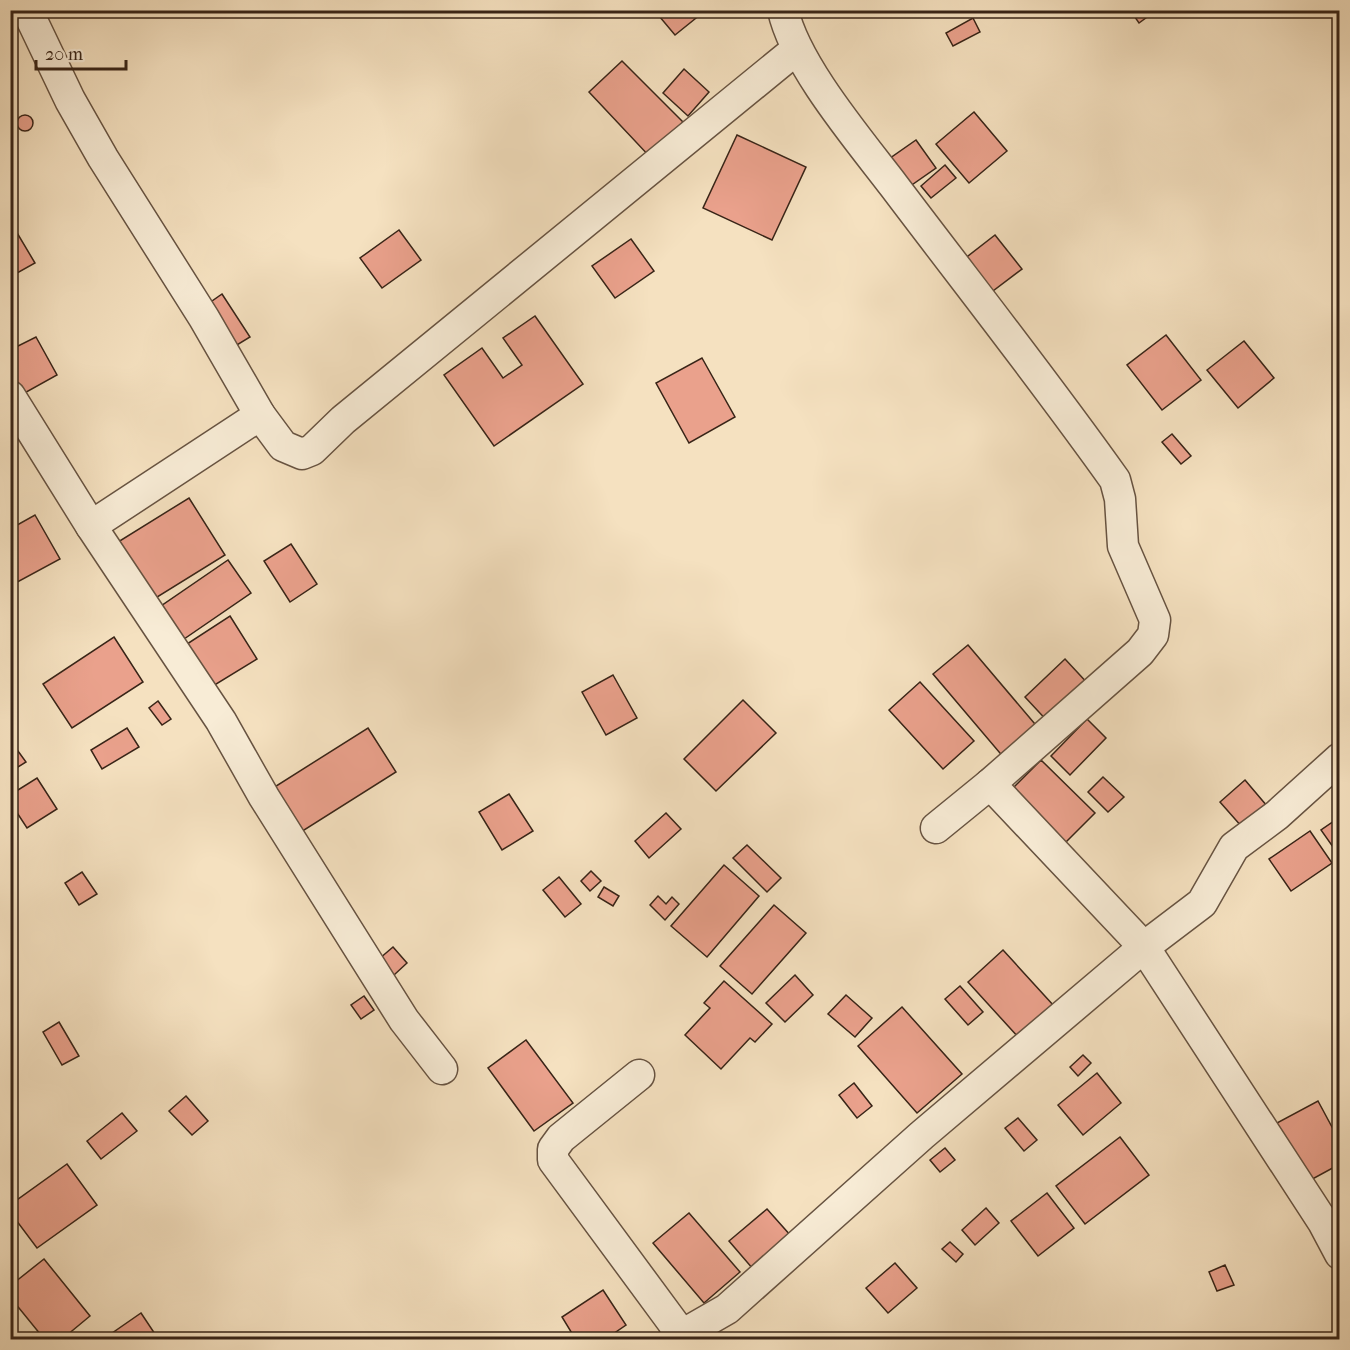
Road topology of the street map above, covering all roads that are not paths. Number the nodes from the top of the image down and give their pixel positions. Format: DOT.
graph roads {
  1 [pos="27,10"];
  2 [pos="783,10"];
  3 [pos="797,49"];
  4 [pos="10,396"];
  5 [pos="260,415"];
  6 [pos="91,526"];
  7 [pos="1340,758"];
  8 [pos="990,784"];
  9 [pos="936,828"];
  10 [pos="1144,947"];
  11 [pos="442,1069"];
  12 [pos="639,1075"];
  13 [pos="1340,1254"];
  14 [pos="678,1337"];
  1 -- 5 [label="street"];
  2 -- 3 [label="street"];
  3 -- 5 [label="street"];
  3 -- 8 [label="street"];
  4 -- 6 [label="street"];
  5 -- 6 [label="street"];
  6 -- 11 [label="street"];
  7 -- 10 [label="street"];
  8 -- 9 [label="street"];
  8 -- 10 [label="street"];
  10 -- 13 [label="street"];
  10 -- 14 [label="street"];
  12 -- 14 [label="street"];
}
